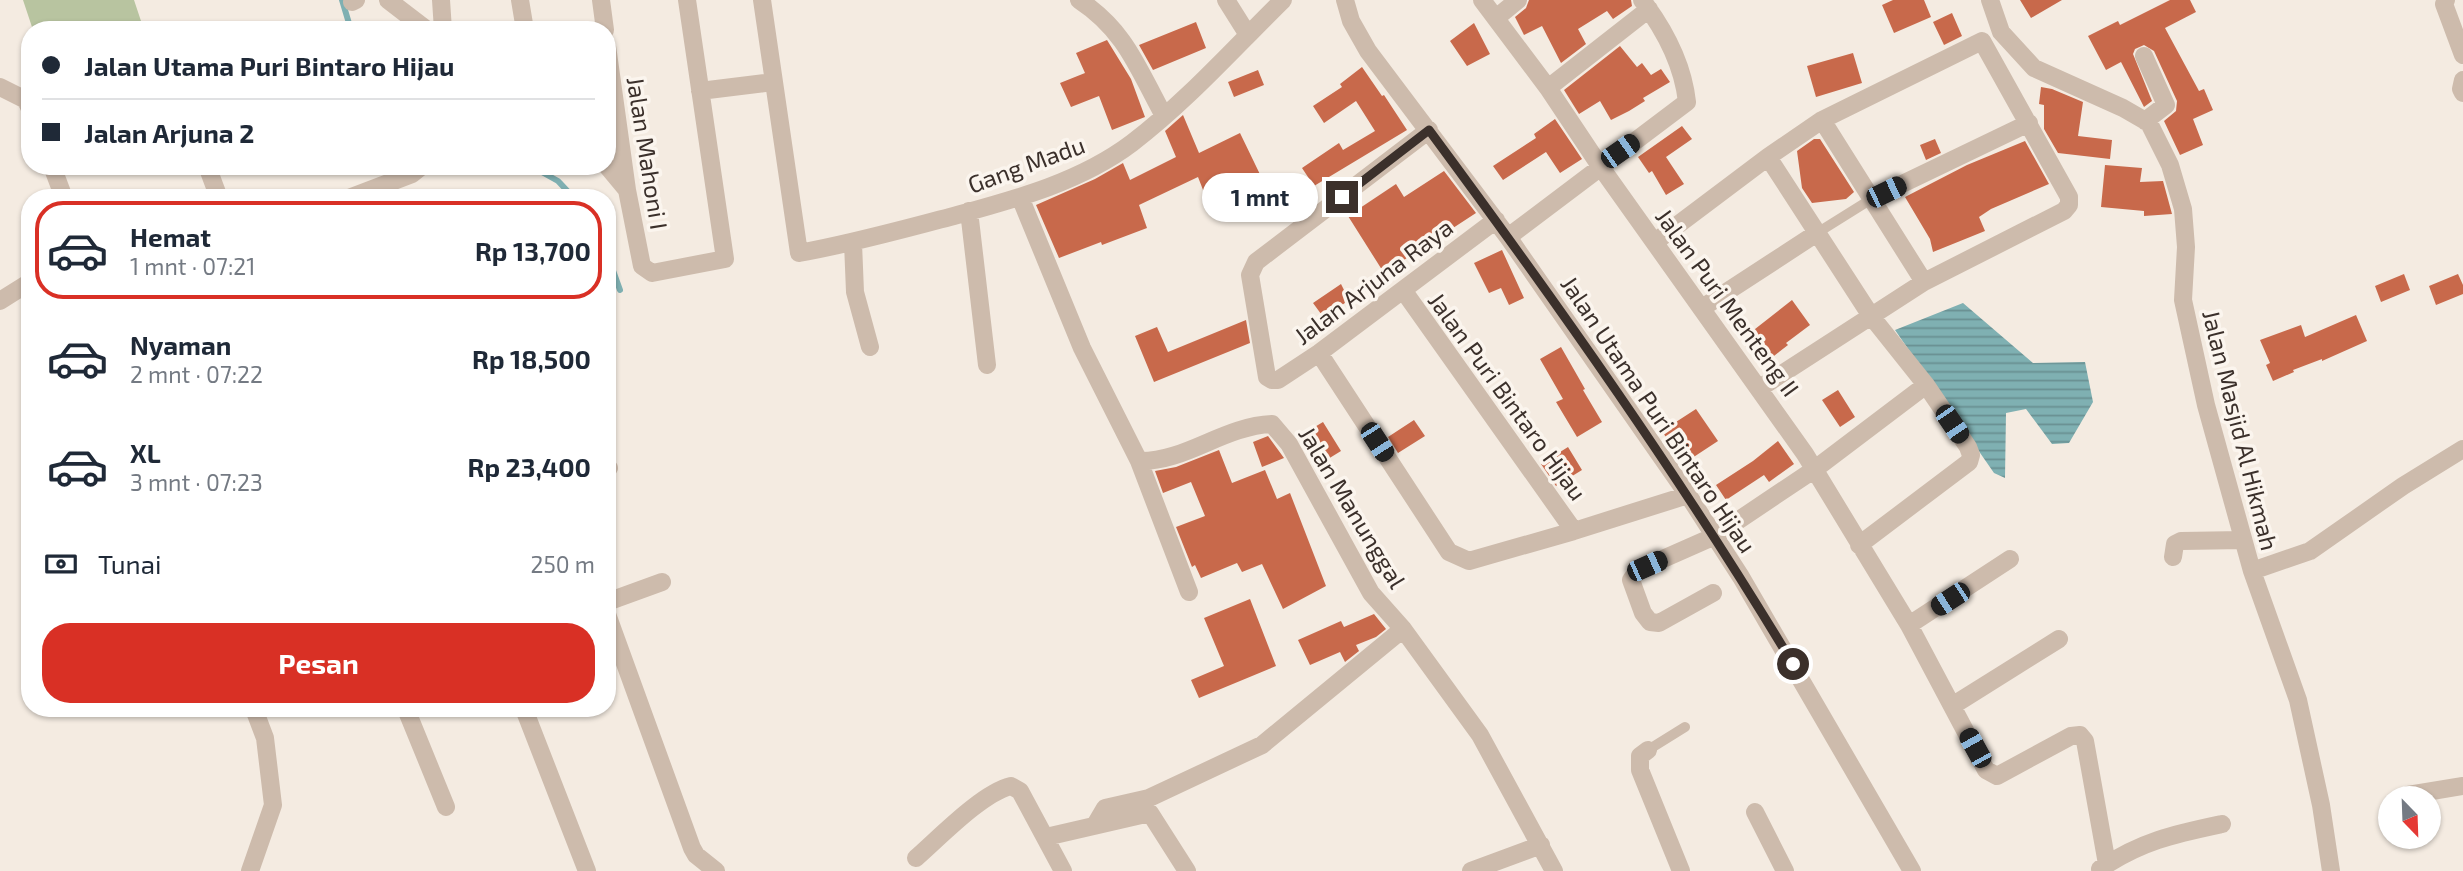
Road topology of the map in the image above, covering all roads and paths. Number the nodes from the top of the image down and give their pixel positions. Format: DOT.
graph roads {
  1 [pos="388,0"];
  2 [pos="441,0"];
  3 [pos="520,0"];
  4 [pos="601,0"];
  5 [pos="687,0"];
  6 [pos="762,0"];
  7 [pos="1079,0"];
  8 [pos="1226,0"];
  9 [pos="1283,0"];
  10 [pos="1345,0"];
  11 [pos="1482,0"];
  12 [pos="1518,0"];
  13 [pos="1990,0"];
  14 [pos="2446,0"];
  15 [pos="1646,4"];
  16 [pos="1496,18"];
  17 [pos="415,21"];
  18 [pos="442,21"];
  19 [pos="524,21"];
  20 [pos="604,21"];
  21 [pos="1248,35"];
  22 [pos="2463,55"];
  23 [pos="2144,56"];
  24 [pos="773,82"];
  25 [pos="0,87"];
  26 [pos="1548,88"];
  27 [pos="700,91"];
  28 [pos="21,98"];
  29 [pos="616,111"];
  30 [pos="1164,116"];
  31 [pos="1822,120"];
  32 [pos="2145,121"];
  33 [pos="2029,123"];
  34 [pos="1429,130"];
  35 [pos="1768,157"];
  36 [pos="1600,166"];
  37 [pos="409,175"];
  38 [pos="614,175"];
  39 [pos="373,189"];
  40 [pos="627,190"];
  41 [pos="1020,197"];
  42 [pos="1872,198"];
  43 [pos="969,211"];
  44 [pos="1496,220"];
  45 [pos="1817,233"];
  46 [pos="1508,237"];
  47 [pos="1656,242"];
  48 [pos="853,243"];
  49 [pos="1924,282"];
  50 [pos="21,288"];
  51 [pos="1403,290"];
  52 [pos="0,302"];
  53 [pos="1702,308"];
  54 [pos="1871,316"];
  55 [pos="870,347"];
  56 [pos="1319,354"];
  57 [pos="987,365"];
  58 [pos="1926,385"];
  59 [pos="1760,388"];
  60 [pos="2463,449"];
  61 [pos="1139,461"];
  62 [pos="1815,469"];
  63 [pos="1688,495"];
  64 [pos="1574,531"];
  65 [pos="1715,536"];
  66 [pos="2243,540"];
  67 [pos="1859,545"];
  68 [pos="2173,557"];
  69 [pos="2010,559"];
  70 [pos="2252,571"];
  71 [pos="662,582"];
  72 [pos="1189,592"];
  73 [pos="1713,593"];
  74 [pos="616,599"];
  75 [pos="1909,625"];
  76 [pos="1403,629"];
  77 [pos="616,639"];
  78 [pos="2059,639"];
  79 [pos="1952,705"];
  80 [pos="257,717"];
  81 [pos="408,717"];
  82 [pos="527,717"];
  83 [pos="1685,727"];
  84 [pos="1648,750"];
  85 [pos="2463,786"];
  86 [pos="2441,790"];
  87 [pos="446,807"];
  88 [pos="1755,812"];
  89 [pos="2222,824"];
  90 [pos="1095,825"];
  91 [pos="1046,837"];
  92 [pos="1541,845"];
  93 [pos="916,858"];
  94 [pos="1056,868"];
  95 [pos="2102,868"];
  96 [pos="250,871"];
  97 [pos="587,871"];
  98 [pos="716,871"];
  99 [pos="1186,871"];
  100 [pos="1471,871"];
  101 [pos="1554,871"];
  102 [pos="1681,871"];
  103 [pos="1785,871"];
  104 [pos="1912,871"];
  105 [pos="2330,871"];
  1 -- 17 [label="street"];
  2 -- 18 [label="street"];
  3 -- 19 [label="street"];
  4 -- 20 [label="street"];
  5 -- 27 [label="street"];
  6 -- 24 [label="street"];
  7 -- 30 [label="street"];
  8 -- 21 [label="street"];
  9 -- 21 [label="street, Gang Madu"];
  10 -- 34 [label="street, Jalan Utama Puri Bintaro Hijau"];
  11 -- 16 [label="street, Jalan Puri Menteng II"];
  12 -- 16 [label="street"];
  13 -- 32 [label="street, Jalan Masjid Al Hikmah"];
  14 -- 22 [label="street"];
  15 -- 26 [label="street"];
  15 -- 36 [label="street"];
  16 -- 26 [label="street, Jalan Puri Menteng II"];
  21 -- 30 [label="street, Gang Madu"];
  23 -- 32 [label="street"];
  24 -- 27 [label="street"];
  24 -- 48 [label="street, Gang Madu"];
  25 -- 28 [label="street"];
  26 -- 36 [label="street, Jalan Puri Menteng II"];
  27 -- 40 [label="street, Jalan Mahoni I"];
  29 -- 40 [label="street, Jalan Mahoni I"];
  30 -- 41 [label="street, Gang Madu"];
  31 -- 33 [label="street"];
  31 -- 35 [label="street"];
  31 -- 42 [label="street"];
  32 -- 66 [label="street, Jalan Masjid Al Hikmah"];
  33 -- 42 [label="street"];
  33 -- 49 [label="street"];
  34 -- 44 [label="street, Jalan Utama Puri Bintaro Hijau"];
  34 -- 56 [label="street, Jalan Arjuna Raya"];
  35 -- 45 [label="street"];
  35 -- 47 [label="street"];
  36 -- 46 [label="street"];
  36 -- 47 [label="street, Jalan Puri Menteng II"];
  37 -- 39 [label="street"];
  38 -- 40 [label="street"];
  41 -- 43 [label="street, Gang Madu"];
  41 -- 61 [label="street"];
  42 -- 45 [label="lane"];
  42 -- 49 [label="street"];
  43 -- 48 [label="street, Gang Madu"];
  43 -- 57 [label="street"];
  44 -- 46 [label="street, Jalan Utama Puri Bintaro Hijau"];
  44 -- 51 [label="street, Jalan Arjuna Raya"];
  45 -- 53 [label="street"];
  45 -- 54 [label="street"];
  46 -- 63 [label="street, Jalan Utama Puri Bintaro Hijau"];
  47 -- 53 [label="street, Jalan Puri Menteng II"];
  48 -- 55 [label="street"];
  49 -- 54 [label="street"];
  50 -- 52 [label="street"];
  51 -- 56 [label="street, Jalan Arjuna Raya"];
  51 -- 64 [label="street, Jalan Puri Bintaro Hijau"];
  53 -- 59 [label="street, Jalan Puri Menteng II"];
  54 -- 58 [label="street"];
  54 -- 59 [label="street"];
  56 -- 64 [label="street, Jalan Puri Bintaro Hijau"];
  58 -- 62 [label="street"];
  58 -- 67 [label="street"];
  59 -- 62 [label="street, Jalan Puri Menteng II"];
  60 -- 70 [label="street"];
  61 -- 72 [label="street"];
  61 -- 76 [label="street, Jalan Manunggal"];
  62 -- 65 [label="street"];
  62 -- 67 [label="street, Jalan Puri Menteng II"];
  63 -- 64 [label="street, Jalan Puri Bintaro Hijau"];
  63 -- 65 [label="street, Jalan Utama Puri Bintaro Hijau"];
  65 -- 73 [label="street"];
  65 -- 104 [label="street, Jalan Utama Puri Bintaro Hijau"];
  66 -- 68 [label="street"];
  66 -- 70 [label="street, Jalan Masjid Al Hikmah"];
  67 -- 75 [label="street, Jalan Puri Menteng II"];
  69 -- 75 [label="street"];
  70 -- 105 [label="street, Jalan Masjid Al Hikmah"];
  71 -- 74 [label="street"];
  75 -- 79 [label="street, Jalan Puri Menteng II"];
  76 -- 90 [label="street"];
  76 -- 92 [label="street, Jalan Manunggal"];
  77 -- 98 [label="street"];
  78 -- 79 [label="street"];
  79 -- 95 [label="street, Jalan Puri Menteng II"];
  80 -- 96 [label="street"];
  81 -- 87 [label="street"];
  82 -- 97 [label="street"];
  83 -- 84 [label="lane"];
  84 -- 102 [label="street"];
  85 -- 86 [label="street"];
  88 -- 103 [label="street"];
  89 -- 95 [label="street"];
  90 -- 91 [label="street"];
  90 -- 99 [label="street"];
  91 -- 93 [label="street"];
  91 -- 94 [label="street"];
  92 -- 100 [label="street"];
  92 -- 101 [label="street, Jalan Manunggal"];
}
